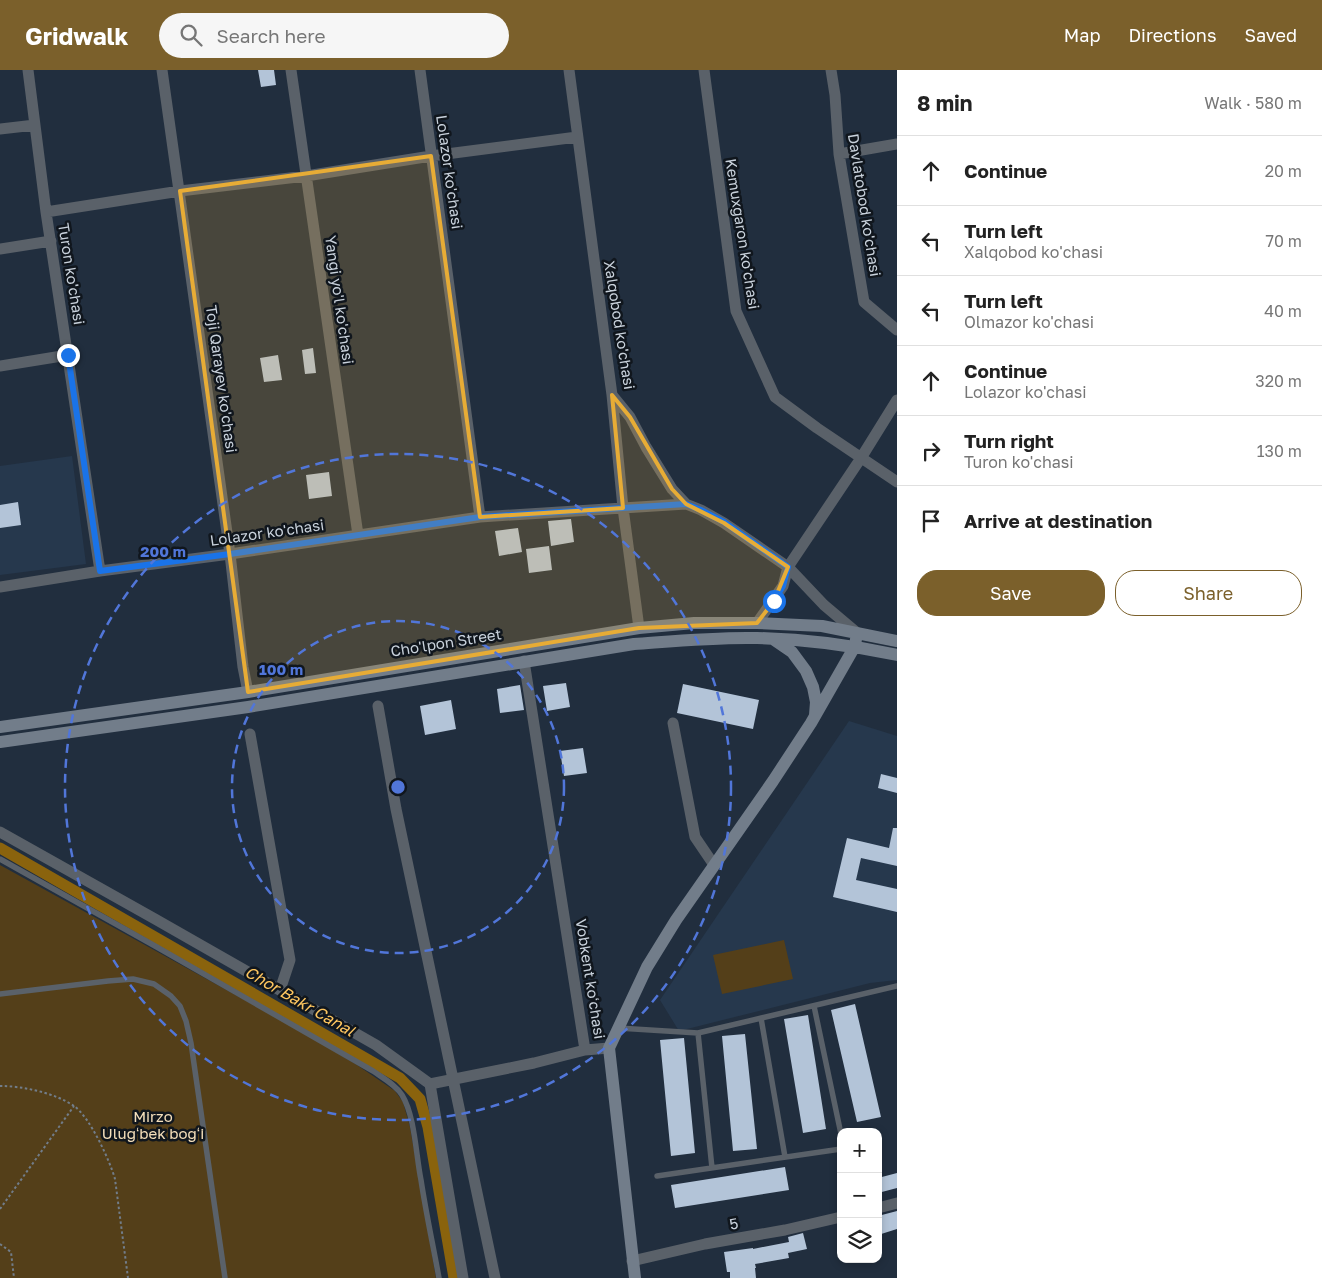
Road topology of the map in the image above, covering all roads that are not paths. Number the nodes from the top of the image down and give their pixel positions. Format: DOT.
graph roads {
  1 [pos="28,70"];
  2 [pos="162,70"];
  3 [pos="291,70"];
  4 [pos="420,70"];
  5 [pos="569,70"];
  6 [pos="704,70"];
  7 [pos="831,70"];
  8 [pos="35,125"];
  9 [pos="0,129"];
  10 [pos="577,137"];
  11 [pos="897,144"];
  12 [pos="839,154"];
  13 [pos="431,156"];
  14 [pos="306,176"];
  15 [pos="180,192"];
  16 [pos="46,212"];
  17 [pos="51,241"];
  18 [pos="0,249"];
  19 [pos="897,330"];
  20 [pos="68,355"];
  21 [pos="0,366"];
  22 [pos="612,395"];
  23 [pos="897,400"];
  24 [pos="861,458"];
  25 [pos="897,482"];
  26 [pos="686,504"];
  27 [pos="623,508"];
  28 [pos="480,517"];
  29 [pos="358,535"];
  30 [pos="230,554"];
  31 [pos="788,567"];
  32 [pos="100,571"];
  33 [pos="0,587"];
  34 [pos="757,623"];
  35 [pos="640,628"];
  36 [pos="856,632"];
  37 [pos="773,639"];
  38 [pos="897,641"];
  39 [pos="855,646"];
  40 [pos="897,655"];
  41 [pos="524,661"];
  42 [pos="248,692"];
  43 [pos="378,706"];
  44 [pos="814,717"];
  45 [pos="673,723"];
  46 [pos="0,726"];
  47 [pos="250,734"];
  48 [pos="0,742"];
  49 [pos="0,832"];
  50 [pos="0,860"];
  51 [pos="714,865"];
  52 [pos="897,986"];
  53 [pos="280,990"];
  54 [pos="0,994"];
  55 [pos="814,1006"];
  56 [pos="761,1018"];
  57 [pos="618,1028"];
  58 [pos="698,1034"];
  59 [pos="609,1048"];
  60 [pos="585,1050"];
  61 [pos="452,1080"];
  62 [pos="430,1084"];
  63 [pos="840,1128"];
  64 [pos="837,1149"];
  65 [pos="785,1157"];
  66 [pos="712,1168"];
  67 [pos="657,1176"];
  68 [pos="897,1203"];
  69 [pos="882,1207"];
  70 [pos="837,1218"];
  71 [pos="632,1261"];
  72 [pos="224,1278"];
  73 [pos="439,1278"];
  74 [pos="463,1278"];
  75 [pos="495,1278"];
  76 [pos="635,1278"];
  1 -- 8 [label="street, Turon ko'chasi"];
  2 -- 15 [label="street, Toji Qarayev ko'chasi"];
  3 -- 14 [label="street, Yangi yo'l ko'chasi"];
  4 -- 13 [label="street, Lolazor ko'chasi"];
  5 -- 10 [label="street, Xalqobod ko'chasi"];
  6 -- 24 [label="street, Kemuxgaron ko'chasi"];
  7 -- 12 [label="street, Davlatobod ko'chasi"];
  8 -- 9 [label="street"];
  8 -- 16 [label="street, Turon ko'chasi"];
  10 -- 13 [label="street"];
  10 -- 22 [label="street, Xalqobod ko'chasi"];
  11 -- 12 [label="street"];
  12 -- 19 [label="street, Davlatobod ko'chasi"];
  13 -- 14 [label="street"];
  13 -- 28 [label="street, Lolazor ko'chasi"];
  14 -- 15 [label="street"];
  14 -- 29 [label="street, Yangi yo'l ko'chasi"];
  15 -- 16 [label="street"];
  15 -- 30 [label="street, Toji Qarayev ko'chasi"];
  16 -- 17 [label="street, Turon ko'chasi"];
  17 -- 18 [label="street"];
  17 -- 20 [label="street, Turon ko'chasi"];
  20 -- 21 [label="street"];
  20 -- 32 [label="street, Turon ko'chasi"];
  22 -- 26 [label="street, Xalqobod ko'chasi"];
  22 -- 27 [label="street"];
  23 -- 24 [label="street"];
  24 -- 25 [label="street, Kemuxgaron ko'chasi"];
  24 -- 31 [label="street"];
  26 -- 27 [label="street, Lolazor ko'chasi"];
  26 -- 31 [label="street, Xalqobod ko'chasi"];
  27 -- 28 [label="street, Lolazor ko'chasi"];
  27 -- 35 [label="street"];
  28 -- 29 [label="street, Lolazor ko'chasi"];
  29 -- 30 [label="street, Lolazor ko'chasi"];
  30 -- 32 [label="street, Lolazor ko'chasi"];
  30 -- 42 [label="street, Toji Qarayev ko'chasi"];
  31 -- 34 [label="street"];
  31 -- 36 [label="street, Xalqobod ko'chasi"];
  32 -- 33 [label="street, Lolazor ko'chasi"];
  34 -- 35 [label="main road, Cho'lpon Street"];
  34 -- 36 [label="main road, Cho'lpon Street"];
  35 -- 42 [label="main road, Cho'lpon Street"];
  36 -- 38 [label="main road, Cho'lpon Street"];
  36 -- 39 [label="main road"];
  37 -- 39 [label="main road, Cho'lpon Street"];
  37 -- 41 [label="main road, Cho'lpon Street"];
  37 -- 44 [label="main road"];
  39 -- 40 [label="main road, Cho'lpon Street"];
  39 -- 44 [label="main road"];
  41 -- 48 [label="main road, Cho'lpon Street"];
  41 -- 60 [label="street, Vobkent koʻchasi"];
  42 -- 46 [label="main road, Cho'lpon Street"];
  43 -- 61 [label="street"];
  44 -- 51 [label="main road"];
  45 -- 51 [label="street"];
  47 -- 53 [label="street"];
  49 -- 53 [label="street"];
  50 -- 73 [label="lane"];
  51 -- 57 [label="main road"];
  52 -- 55 [label="lane"];
  53 -- 62 [label="street"];
  54 -- 72 [label="lane"];
  55 -- 56 [label="lane"];
  55 -- 63 [label="lane"];
  56 -- 58 [label="lane"];
  56 -- 65 [label="lane"];
  57 -- 58 [label="lane"];
  57 -- 59 [label="main road"];
  58 -- 66 [label="lane"];
  59 -- 60 [label="street, Vobkent koʻchasi"];
  59 -- 71 [label="main road, Vobkent koʻchasi"];
  60 -- 61 [label="street"];
  61 -- 62 [label="street"];
  61 -- 75 [label="street"];
  62 -- 74 [label="street"];
  64 -- 65 [label="lane"];
  65 -- 66 [label="lane"];
  66 -- 67 [label="lane"];
  68 -- 69 [label="street"];
  70 -- 71 [label="street, 5 / 5"];
  71 -- 76 [label="main road, Vobkent koʻchasi"];
}
